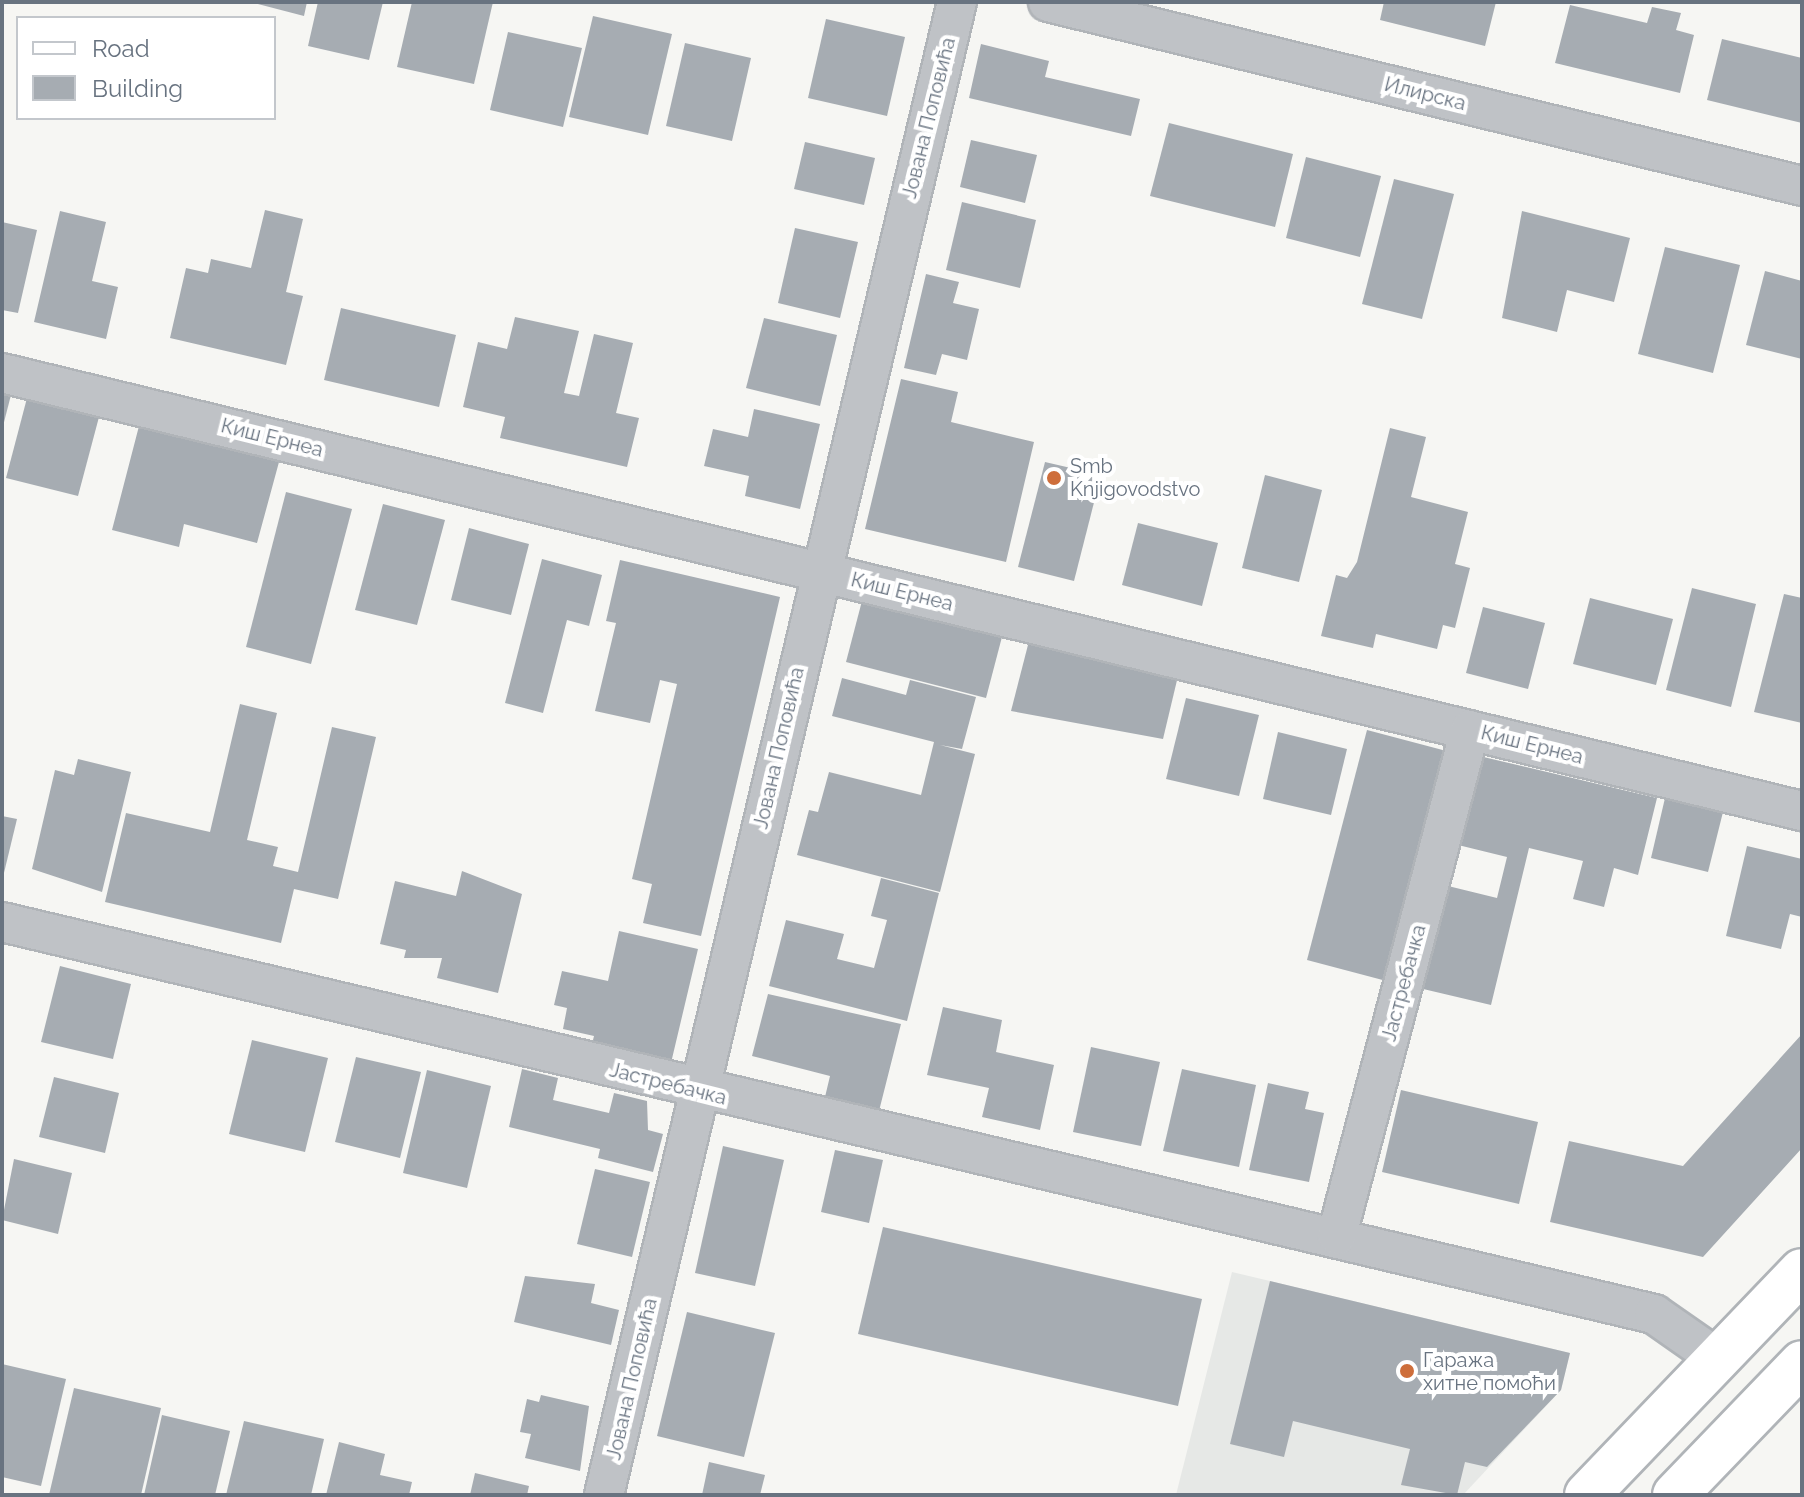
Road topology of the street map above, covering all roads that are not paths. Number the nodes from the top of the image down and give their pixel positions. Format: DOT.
graph roads {
  1 [pos="957,2"];
  2 [pos="1048,2"];
  3 [pos="1802,186"];
  4 [pos="2,373"];
  5 [pos="820,572"];
  6 [pos="1470,730"];
  7 [pos="1802,811"];
  8 [pos="2,922"];
  9 [pos="700,1092"];
  10 [pos="1337,1235"];
  11 [pos="1802,1271"];
  12 [pos="1717,1358"];
  13 [pos="1802,1363"];
  14 [pos="604,1495"];
  15 [pos="1587,1495"];
  16 [pos="1675,1495"];
  1 -- 5 [label="street, Јована Поповића"];
  2 -- 3 [label="street, Илирска"];
  4 -- 5 [label="street, Киш Ернеа"];
  5 -- 6 [label="street, Киш Ернеа"];
  5 -- 9 [label="street, Јована Поповића"];
  6 -- 7 [label="street, Киш Ернеа"];
  6 -- 10 [label="street, Јастребачка"];
  8 -- 9 [label="street, Јастребачка"];
  9 -- 10 [label="street, Јастребачка"];
  9 -- 14 [label="street, Јована Поповића"];
  10 -- 12 [label="street, Јастребачка"];
  11 -- 12 [label="main road"];
  12 -- 15 [label="main road"];
  13 -- 16 [label="main road"];
}
